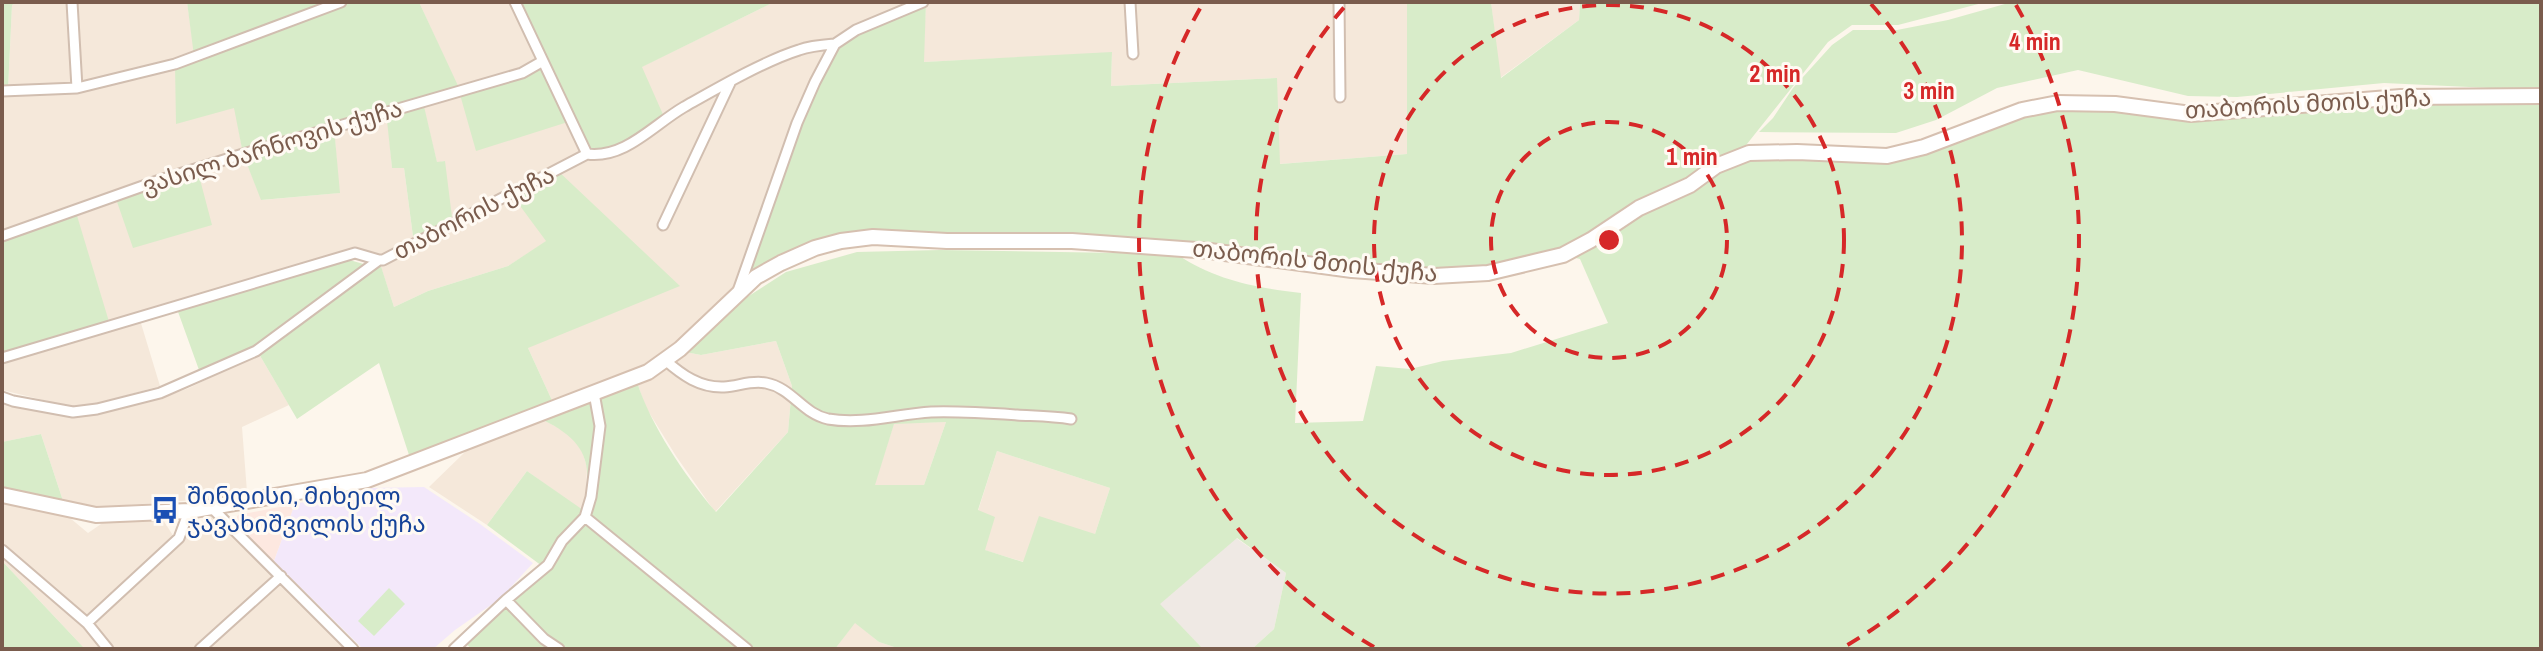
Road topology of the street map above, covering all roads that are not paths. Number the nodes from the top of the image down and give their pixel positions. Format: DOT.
graph roads {
  1 [pos="72,2"];
  2 [pos="341,2"];
  3 [pos="515,2"];
  4 [pos="923,2"];
  5 [pos="1130,2"];
  6 [pos="1339,2"];
  7 [pos="835,44"];
  8 [pos="1133,54"];
  9 [pos="543,61"];
  10 [pos="731,83"];
  11 [pos="77,88"];
  12 [pos="2,91"];
  13 [pos="2541,96"];
  14 [pos="1340,97"];
  15 [pos="587,154"];
  16 [pos="663,225"];
  17 [pos="2,236"];
  18 [pos="379,260"];
  19 [pos="737,294"];
  20 [pos="2,358"];
  21 [pos="665,360"];
  22 [pos="594,393"];
  23 [pos="2,397"];
  24 [pos="1071,419"];
  25 [pos="3,497"];
  26 [pos="211,507"];
  27 [pos="189,511"];
  28 [pos="585,517"];
  29 [pos="2,550"];
  30 [pos="281,576"];
  31 [pos="506,600"];
  32 [pos="87,623"];
  33 [pos="108,649"];
  34 [pos="200,649"];
  35 [pos="353,649"];
  36 [pos="454,649"];
  37 [pos="559,649"];
  38 [pos="747,649"];
  1 -- 11 [label="street"];
  2 -- 11 [label="street"];
  3 -- 9 [label="street"];
  4 -- 7 [label="street"];
  5 -- 8 [label="street"];
  6 -- 14 [label="street"];
  7 -- 10 [label="street, თაბორის ქუჩა"];
  7 -- 19 [label="street"];
  9 -- 15 [label="street"];
  9 -- 17 [label="street, ვასილ ბარნოვის ქუჩა"];
  10 -- 15 [label="street, თაბორის ქუჩა"];
  10 -- 16 [label="street"];
  11 -- 12 [label="street"];
  13 -- 19 [label="main road, თაბორის მთის ქუჩა"];
  15 -- 18 [label="street, თაბორის ქუჩა"];
  18 -- 20 [label="street, თაბორის ქუჩა"];
  18 -- 23 [label="street"];
  19 -- 21 [label="main road, თაბორის მთის ქუჩა"];
  21 -- 22 [label="main road, თაბორის მთის ქუჩა"];
  21 -- 24 [label="street"];
  22 -- 26 [label="main road, თაბორის მთის ქუჩა"];
  22 -- 28 [label="street"];
  25 -- 27 [label="main road, თაბორის მთის ქუჩა"];
  26 -- 27 [label="main road, თაბორის მთის ქუჩა"];
  26 -- 30 [label="street"];
  27 -- 32 [label="street"];
  28 -- 31 [label="street"];
  28 -- 38 [label="street"];
  29 -- 32 [label="street"];
  30 -- 34 [label="street"];
  30 -- 35 [label="street"];
  31 -- 36 [label="street"];
  31 -- 37 [label="street"];
  32 -- 33 [label="street"];
}
